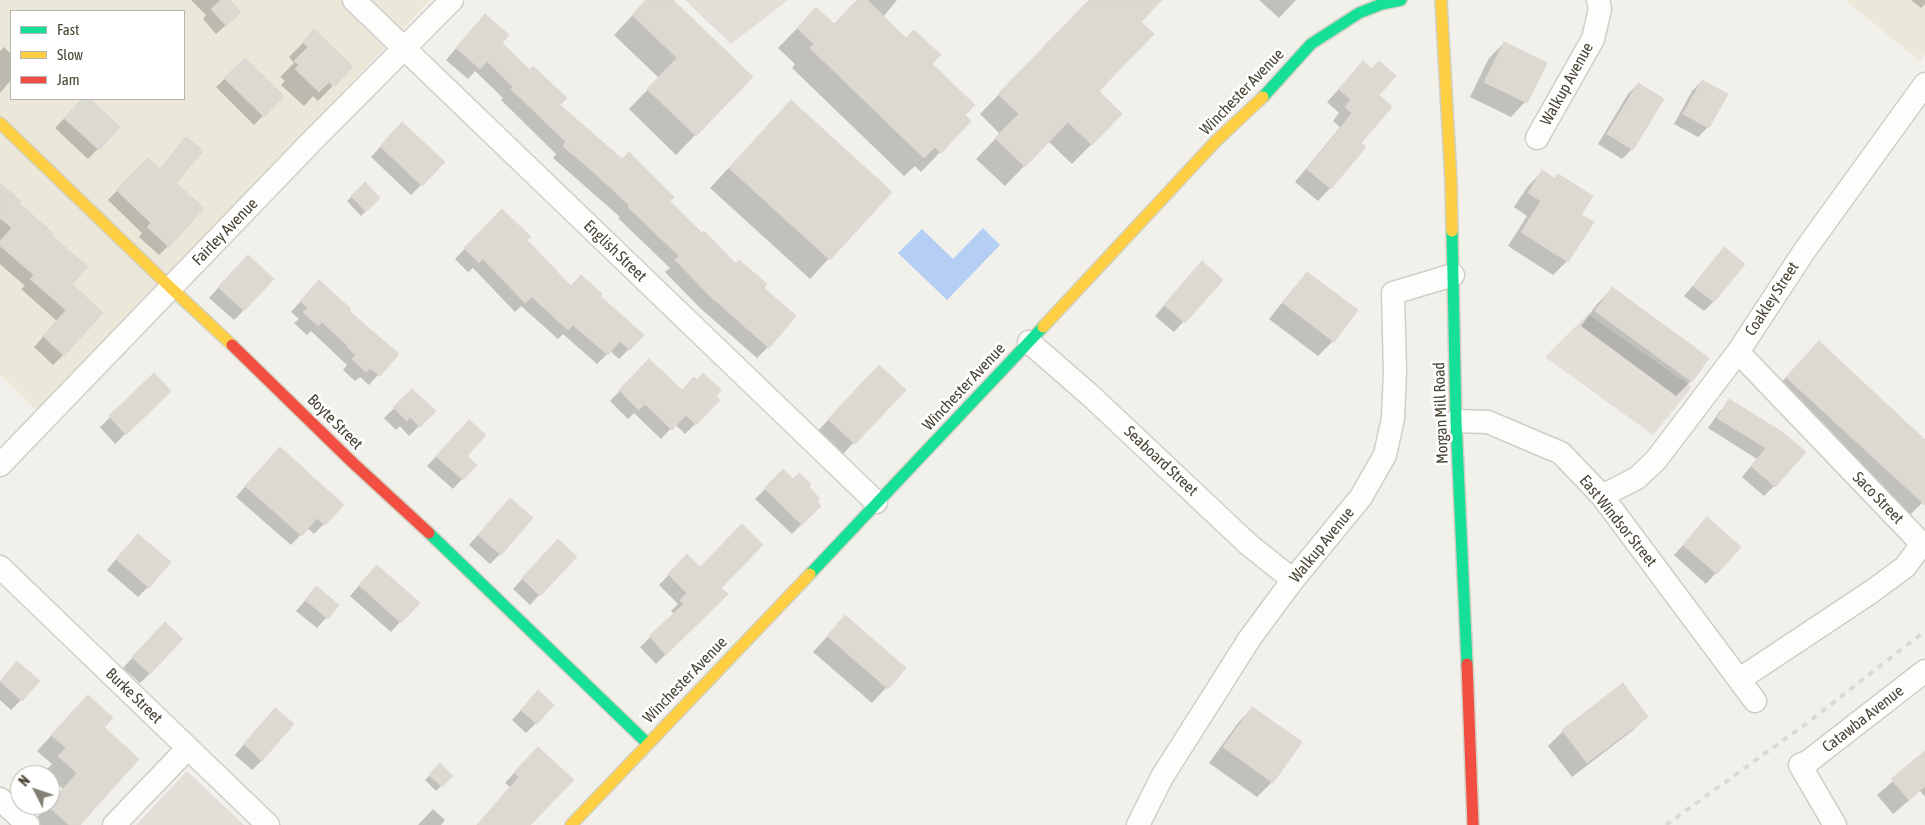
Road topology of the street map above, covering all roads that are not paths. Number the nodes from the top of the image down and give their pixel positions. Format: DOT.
graph roads {
  1 [pos="354,0"];
  2 [pos="452,0"];
  3 [pos="1401,0"];
  4 [pos="1442,0"];
  5 [pos="1598,0"];
  6 [pos="404,48"];
  7 [pos="1925,84"];
  8 [pos="0,123"];
  9 [pos="1537,138"];
  10 [pos="1453,275"];
  11 [pos="171,288"];
  12 [pos="1029,342"];
  13 [pos="1738,352"];
  14 [pos="1456,421"];
  15 [pos="0,465"];
  16 [pos="1602,496"];
  17 [pos="876,502"];
  18 [pos="0,568"];
  19 [pos="1293,580"];
  20 [pos="1925,671"];
  21 [pos="1740,679"];
  22 [pos="1755,701"];
  23 [pos="648,743"];
  24 [pos="188,748"];
  25 [pos="0,799"];
  26 [pos="28,825"];
  27 [pos="114,825"];
  28 [pos="268,825"];
  29 [pos="571,825"];
  30 [pos="1138,825"];
  31 [pos="1473,825"];
  32 [pos="1835,825"];
  1 -- 6 [label="street, English Street"];
  2 -- 6 [label="street, Fairley Avenue"];
  3 -- 12 [label="street, Winchester Avenue"];
  4 -- 10 [label="street, Morgan Mill Road"];
  5 -- 9 [label="street, Walkup Avenue"];
  6 -- 11 [label="street, Fairley Avenue"];
  6 -- 17 [label="street, English Street"];
  7 -- 13 [label="street, Coakley Street"];
  8 -- 11 [label="street, Boyte Street"];
  10 -- 14 [label="street, Morgan Mill Road"];
  10 -- 19 [label="street, Walkup Avenue"];
  11 -- 15 [label="street, Fairley Avenue"];
  11 -- 23 [label="street, Boyte Street"];
  12 -- 17 [label="street, Winchester Avenue"];
  12 -- 19 [label="street, Seaboard Street"];
  13 -- 16 [label="street, Coakley Street"];
  13 -- 21 [label="street, Saco Street"];
  14 -- 16 [label="street, East Windsor Street"];
  14 -- 31 [label="street, Morgan Mill Road"];
  16 -- 21 [label="street, East Windsor Street"];
  17 -- 23 [label="street, Winchester Avenue"];
  18 -- 24 [label="street, Burke Street"];
  19 -- 30 [label="street, Walkup Avenue"];
  20 -- 32 [label="street, Catawba Avenue"];
  21 -- 22 [label="street, East Windsor Street"];
  23 -- 29 [label="street, Winchester Avenue"];
  24 -- 27 [label="street"];
  24 -- 28 [label="street, Burke Street"];
  25 -- 26 [label="street"];
}
